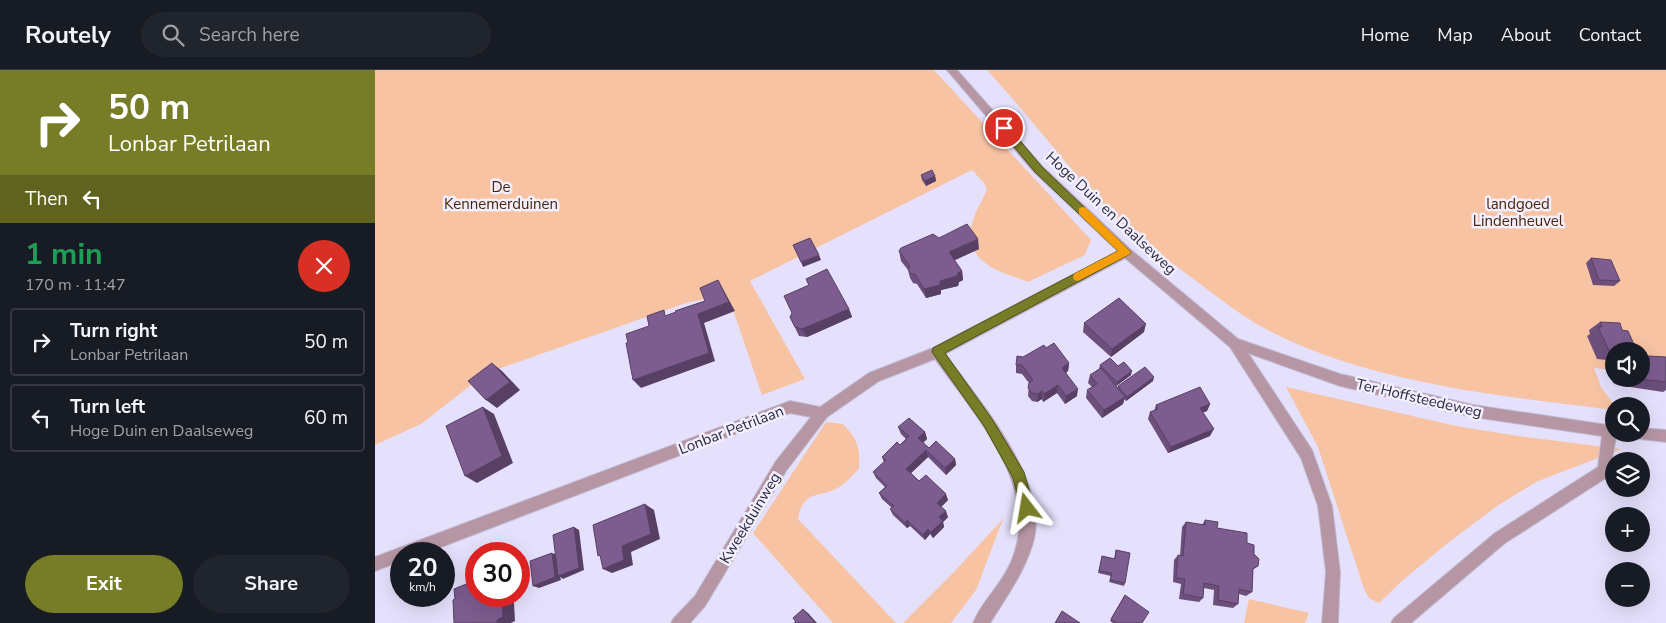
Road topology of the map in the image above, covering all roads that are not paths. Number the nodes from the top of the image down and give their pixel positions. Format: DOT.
graph roads {
  1 [pos="952,70"];
  2 [pos="1126,252"];
  3 [pos="1191,308"];
  4 [pos="1234,343"];
  5 [pos="937,352"];
  6 [pos="822,413"];
  7 [pos="1605,431"];
  8 [pos="1650,435"];
  9 [pos="1666,436"];
  10 [pos="1610,442"];
  11 [pos="434,542"];
  12 [pos="390,558"];
  13 [pos="375,564"];
  14 [pos="679,623"];
  15 [pos="981,623"];
  16 [pos="1330,623"];
  17 [pos="1399,623"];
  1 -- 2 [label="street, Hoge Duin en Daalseweg"];
  2 -- 3 [label="street, Hoge Duin en Daalseweg"];
  2 -- 5 [label="street"];
  3 -- 4 [label="street, Ter Hoffsteedeweg"];
  4 -- 7 [label="street, Ter Hoffsteedeweg"];
  4 -- 16 [label="street, Ter Hoffsteedeweg"];
  5 -- 6 [label="street"];
  5 -- 15 [label="street"];
  6 -- 11 [label="street, Lonbar Petrilaan"];
  6 -- 14 [label="street, Kweekduinweg"];
  8 -- 9 [label="street"];
  10 -- 17 [label="street, Ter Hoffsteedeweg"];
  12 -- 13 [label="street, Lonbar Petrilaan"];
}
